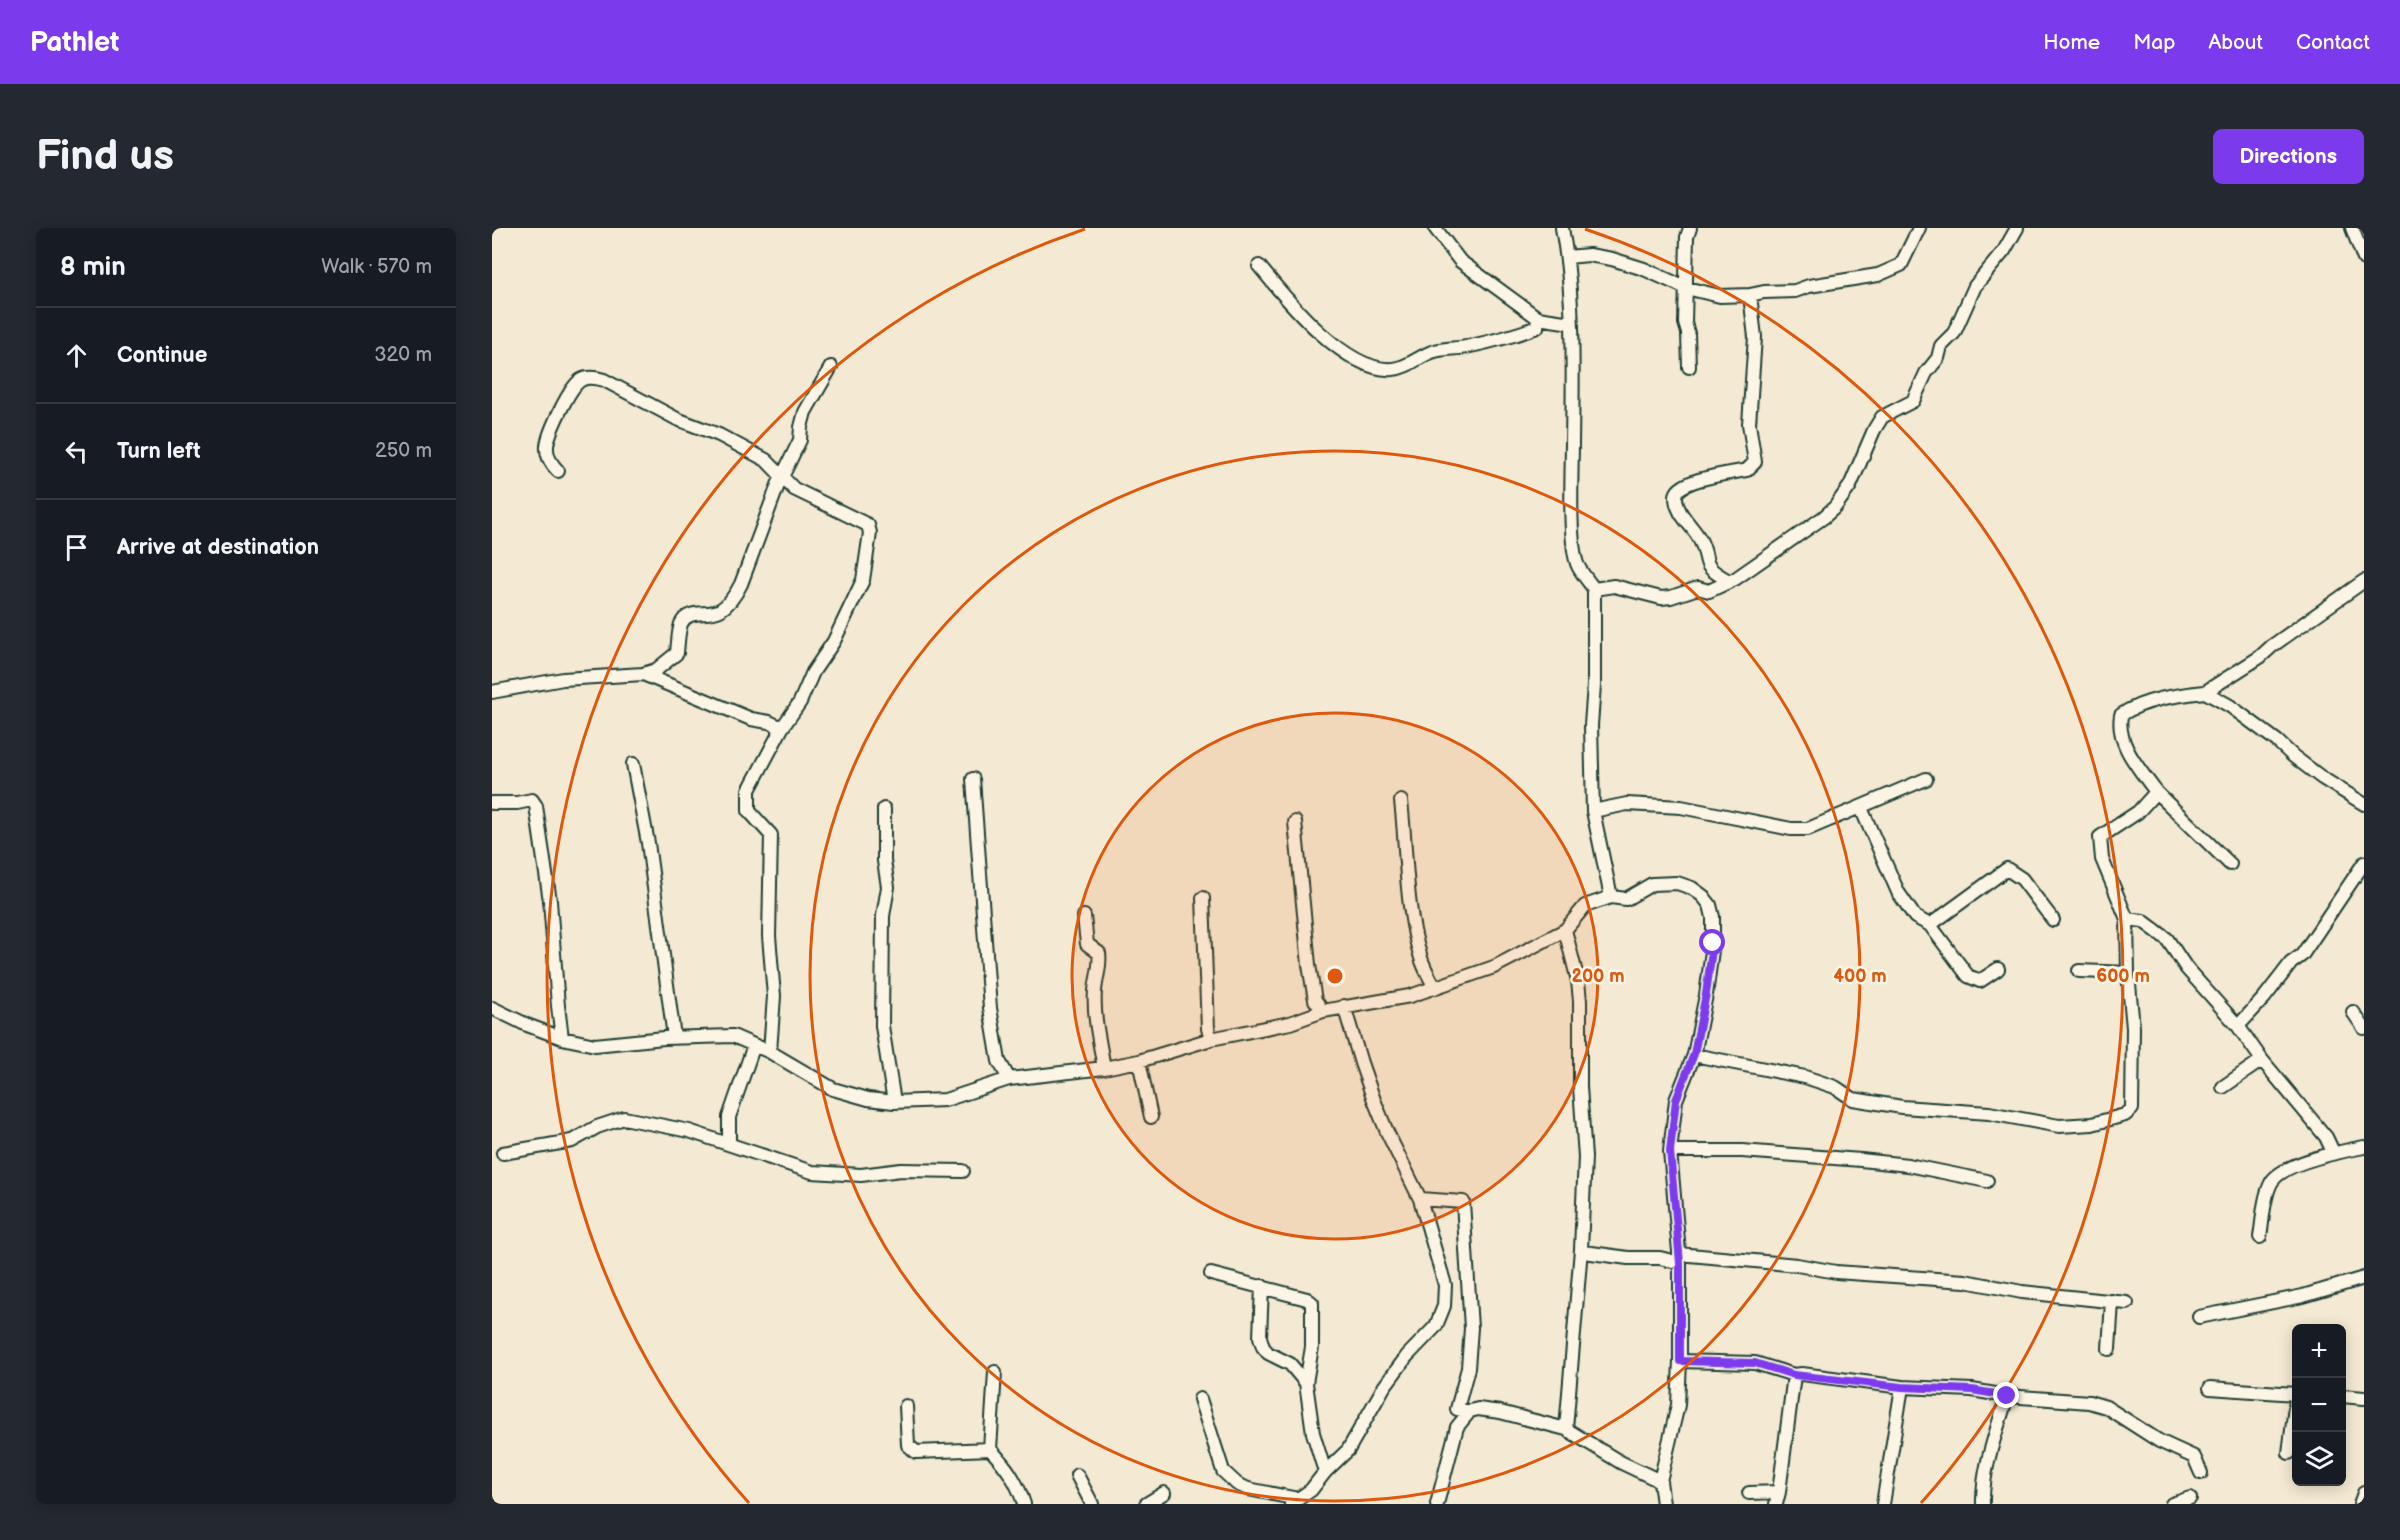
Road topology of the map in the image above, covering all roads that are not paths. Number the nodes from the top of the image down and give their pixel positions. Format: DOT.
graph roads {
  1 [pos="1435,228"];
  2 [pos="1562,228"];
  3 [pos="1690,228"];
  4 [pos="1919,228"];
  5 [pos="2017,228"];
  6 [pos="2352,228"];
  7 [pos="1567,257"];
  8 [pos="2364,259"];
  9 [pos="1258,266"];
  10 [pos="1686,288"];
  11 [pos="1750,295"];
  12 [pos="1538,318"];
  13 [pos="1571,323"];
  14 [pos="831,367"];
  15 [pos="1689,367"];
  16 [pos="558,471"];
  17 [pos="783,477"];
  18 [pos="1729,581"];
  19 [pos="2364,581"];
  20 [pos="1594,589"];
  21 [pos="643,674"];
  22 [pos="492,692"];
  23 [pos="2205,692"];
  24 [pos="782,728"];
  25 [pos="633,764"];
  26 [pos="973,779"];
  27 [pos="1926,779"];
  28 [pos="2157,792"];
  29 [pos="1401,801"];
  30 [pos="492,802"];
  31 [pos="2364,804"];
  32 [pos="1861,808"];
  33 [pos="884,809"];
  34 [pos="1593,811"];
  35 [pos="1296,822"];
  36 [pos="2364,863"];
  37 [pos="2230,864"];
  38 [pos="1611,897"];
  39 [pos="1203,898"];
  40 [pos="1084,916"];
  41 [pos="2127,919"];
  42 [pos="2053,920"];
  43 [pos="1930,925"];
  44 [pos="1565,930"];
  45 [pos="1998,969"];
  46 [pos="2079,971"];
  47 [pos="2128,973"];
  48 [pos="1435,988"];
  49 [pos="1344,1006"];
  50 [pos="492,1008"];
  51 [pos="1323,1011"];
  52 [pos="2354,1012"];
  53 [pos="2238,1026"];
  54 [pos="2364,1028"];
  55 [pos="674,1037"];
  56 [pos="562,1038"];
  57 [pos="1211,1040"];
  58 [pos="754,1045"];
  59 [pos="770,1052"];
  60 [pos="1694,1054"];
  61 [pos="2262,1060"];
  62 [pos="1139,1061"];
  63 [pos="1104,1068"];
  64 [pos="1009,1079"];
  65 [pos="2223,1087"];
  66 [pos="894,1102"];
  67 [pos="1151,1117"];
  68 [pos="729,1143"];
  69 [pos="2364,1147"];
  70 [pos="1670,1151"];
  71 [pos="2333,1152"];
  72 [pos="503,1153"];
  73 [pos="963,1172"];
  74 [pos="1987,1181"];
  75 [pos="1420,1199"];
  76 [pos="2260,1237"];
  77 [pos="1581,1249"];
  78 [pos="1680,1259"];
  79 [pos="1211,1274"];
  80 [pos="2364,1278"];
  81 [pos="1262,1286"];
  82 [pos="2112,1300"];
  83 [pos="2127,1303"];
  84 [pos="2199,1317"];
  85 [pos="2109,1349"];
  86 [pos="1680,1361"];
  87 [pos="996,1372"];
  88 [pos="1794,1375"];
  89 [pos="1306,1383"];
  90 [pos="1902,1387"];
  91 [pos="2210,1388"];
  92 [pos="2292,1394"];
  93 [pos="2007,1396"];
  94 [pos="2346,1396"];
  95 [pos="2364,1398"];
  96 [pos="1200,1399"];
  97 [pos="906,1406"];
  98 [pos="1470,1411"];
  99 [pos="1566,1429"];
  100 [pos="2292,1430"];
  101 [pos="990,1449"];
  102 [pos="2289,1453"];
  103 [pos="1325,1472"];
  104 [pos="2201,1473"];
  105 [pos="1077,1475"];
  106 [pos="1660,1481"];
  107 [pos="1164,1493"];
  108 [pos="1749,1493"];
  109 [pos="2364,1493"];
  110 [pos="1778,1498"];
  111 [pos="2190,1498"];
  112 [pos="1295,1501"];
  113 [pos="1024,1504"];
  114 [pos="1092,1504"];
  115 [pos="1146,1504"];
  116 [pos="1437,1504"];
  117 [pos="1663,1504"];
  118 [pos="1883,1504"];
  119 [pos="1983,1504"];
  120 [pos="2172,1504"];
  121 [pos="2360,1504"];
  1 -- 12 [label="street"];
  2 -- 7 [label="street"];
  3 -- 10 [label="street"];
  4 -- 11 [label="street"];
  5 -- 18 [label="street"];
  6 -- 8 [label="street"];
  7 -- 10 [label="street"];
  7 -- 13 [label="street"];
  9 -- 12 [label="street"];
  10 -- 11 [label="street"];
  10 -- 15 [label="street"];
  11 -- 18 [label="street"];
  12 -- 13 [label="street"];
  13 -- 20 [label="street"];
  14 -- 17 [label="street"];
  16 -- 17 [label="street"];
  17 -- 21 [label="street"];
  17 -- 24 [label="street"];
  18 -- 20 [label="street"];
  19 -- 23 [label="street"];
  20 -- 34 [label="street"];
  21 -- 22 [label="street"];
  21 -- 24 [label="street"];
  23 -- 28 [label="street"];
  23 -- 31 [label="street"];
  24 -- 59 [label="street"];
  25 -- 55 [label="street"];
  26 -- 64 [label="street"];
  27 -- 32 [label="street"];
  28 -- 37 [label="street"];
  28 -- 41 [label="street"];
  29 -- 48 [label="street"];
  30 -- 56 [label="street"];
  32 -- 34 [label="street"];
  32 -- 43 [label="street"];
  33 -- 66 [label="street"];
  34 -- 38 [label="street"];
  35 -- 51 [label="street"];
  36 -- 53 [label="street"];
  38 -- 44 [label="street"];
  38 -- 60 [label="street"];
  39 -- 57 [label="street"];
  40 -- 63 [label="street"];
  41 -- 47 [label="street"];
  41 -- 53 [label="street"];
  42 -- 43 [label="street"];
  43 -- 45 [label="street"];
  44 -- 48 [label="street"];
  44 -- 77 [label="street"];
  46 -- 47 [label="street"];
  47 -- 60 [label="street"];
  48 -- 49 [label="street"];
  49 -- 51 [label="street"];
  49 -- 75 [label="street"];
  50 -- 56 [label="street"];
  51 -- 57 [label="street"];
  52 -- 54 [label="street"];
  53 -- 61 [label="street"];
  55 -- 56 [label="street"];
  55 -- 58 [label="street"];
  57 -- 62 [label="street"];
  58 -- 59 [label="street"];
  58 -- 68 [label="street"];
  59 -- 66 [label="street"];
  60 -- 70 [label="street"];
  61 -- 65 [label="street"];
  61 -- 71 [label="street"];
  62 -- 63 [label="street"];
  62 -- 67 [label="street"];
  63 -- 64 [label="street"];
  64 -- 66 [label="street"];
  68 -- 72 [label="street"];
  68 -- 73 [label="street"];
  69 -- 71 [label="street"];
  70 -- 74 [label="street"];
  70 -- 78 [label="street"];
  71 -- 76 [label="street"];
  75 -- 98 [label="street"];
  75 -- 103 [label="street"];
  77 -- 78 [label="street"];
  77 -- 99 [label="street"];
  78 -- 82 [label="street"];
  78 -- 86 [label="street"];
  79 -- 81 [label="street"];
  80 -- 84 [label="street"];
  81 -- 89 [label="street"];
  81 -- 89 [label="street"];
  82 -- 83 [label="street"];
  82 -- 85 [label="street"];
  86 -- 88 [label="street"];
  86 -- 106 [label="street"];
  87 -- 101 [label="street"];
  88 -- 90 [label="street"];
  88 -- 110 [label="street"];
  89 -- 103 [label="street"];
  90 -- 93 [label="street"];
  90 -- 118 [label="street"];
  91 -- 92 [label="street"];
  93 -- 104 [label="street"];
  93 -- 119 [label="street"];
  94 -- 95 [label="street"];
  96 -- 112 [label="street"];
  97 -- 101 [label="street"];
  98 -- 99 [label="street"];
  98 -- 116 [label="street"];
  99 -- 106 [label="street"];
  100 -- 102 [label="street"];
  101 -- 113 [label="street"];
  103 -- 112 [label="street"];
  105 -- 114 [label="street"];
  106 -- 117 [label="street"];
  107 -- 115 [label="street"];
  108 -- 110 [label="street"];
  109 -- 121 [label="street"];
  111 -- 120 [label="street"];
}
